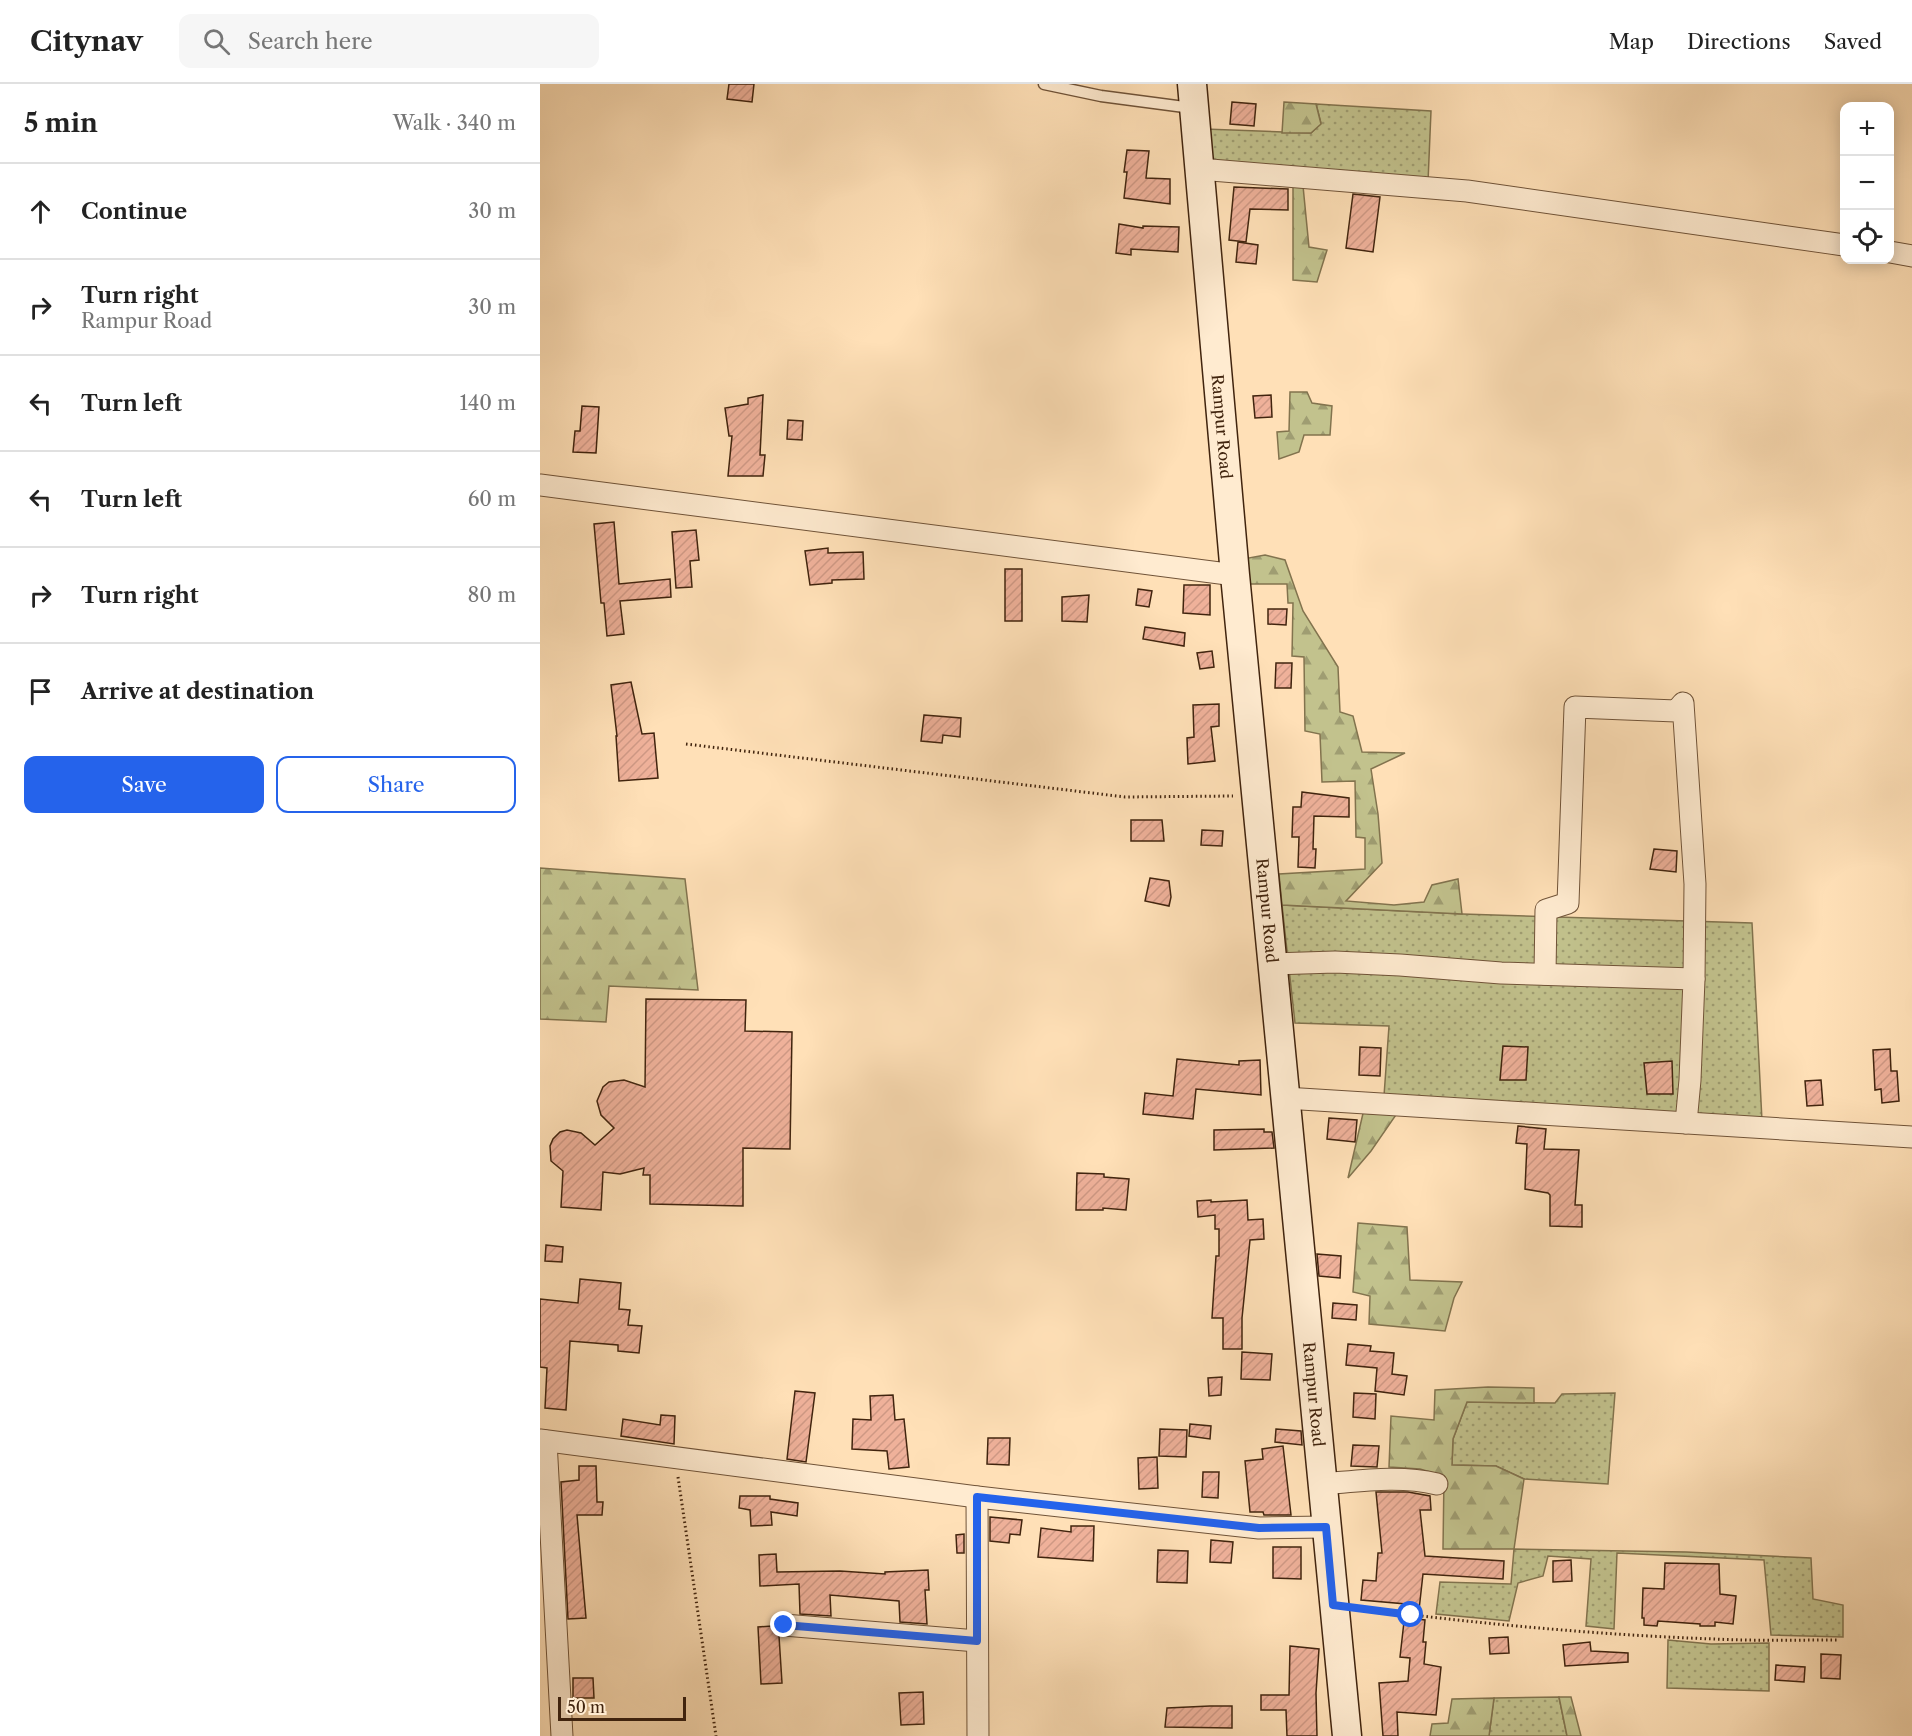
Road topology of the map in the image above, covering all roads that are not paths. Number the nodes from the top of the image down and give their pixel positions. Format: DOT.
graph roads {
  1 [pos="1044,84"];
  2 [pos="1193,96"];
  3 [pos="1199,169"];
  4 [pos="1840,244"];
  5 [pos="1894,253"];
  6 [pos="1912,256"];
  7 [pos="540,485"];
  8 [pos="1235,575"];
  9 [pos="1272,964"];
  10 [pos="1545,974"];
  11 [pos="1694,979"];
  12 [pos="1285,1098"];
  13 [pos="1686,1123"];
  14 [pos="1912,1137"];
  15 [pos="543,1440"];
  16 [pos="1322,1484"];
  17 [pos="1437,1484"];
  18 [pos="977,1497"];
  19 [pos="1326,1527"];
  20 [pos="784,1625"];
  21 [pos="977,1641"];
  22 [pos="562,1736"];
  23 [pos="978,1736"];
  24 [pos="1347,1736"];
  1 -- 2 [label="lane"];
  2 -- 3 [label="main road, Rampur Road"];
  3 -- 4 [label="street"];
  3 -- 8 [label="main road, Rampur Road"];
  5 -- 6 [label="street"];
  7 -- 8 [label="street"];
  8 -- 9 [label="main road, Rampur Road"];
  9 -- 10 [label="street"];
  9 -- 12 [label="main road, Rampur Road"];
  10 -- 11 [label="street"];
  10 -- 11 [label="street"];
  11 -- 13 [label="street"];
  12 -- 13 [label="street"];
  12 -- 16 [label="main road, Rampur Road"];
  13 -- 14 [label="street"];
  15 -- 18 [label="street"];
  15 -- 22 [label="street"];
  16 -- 17 [label="street"];
  16 -- 19 [label="main road, Rampur Road"];
  18 -- 19 [label="street"];
  18 -- 21 [label="street"];
  19 -- 24 [label="main road, Rampur Road"];
  20 -- 21 [label="street"];
  21 -- 23 [label="street"];
}
